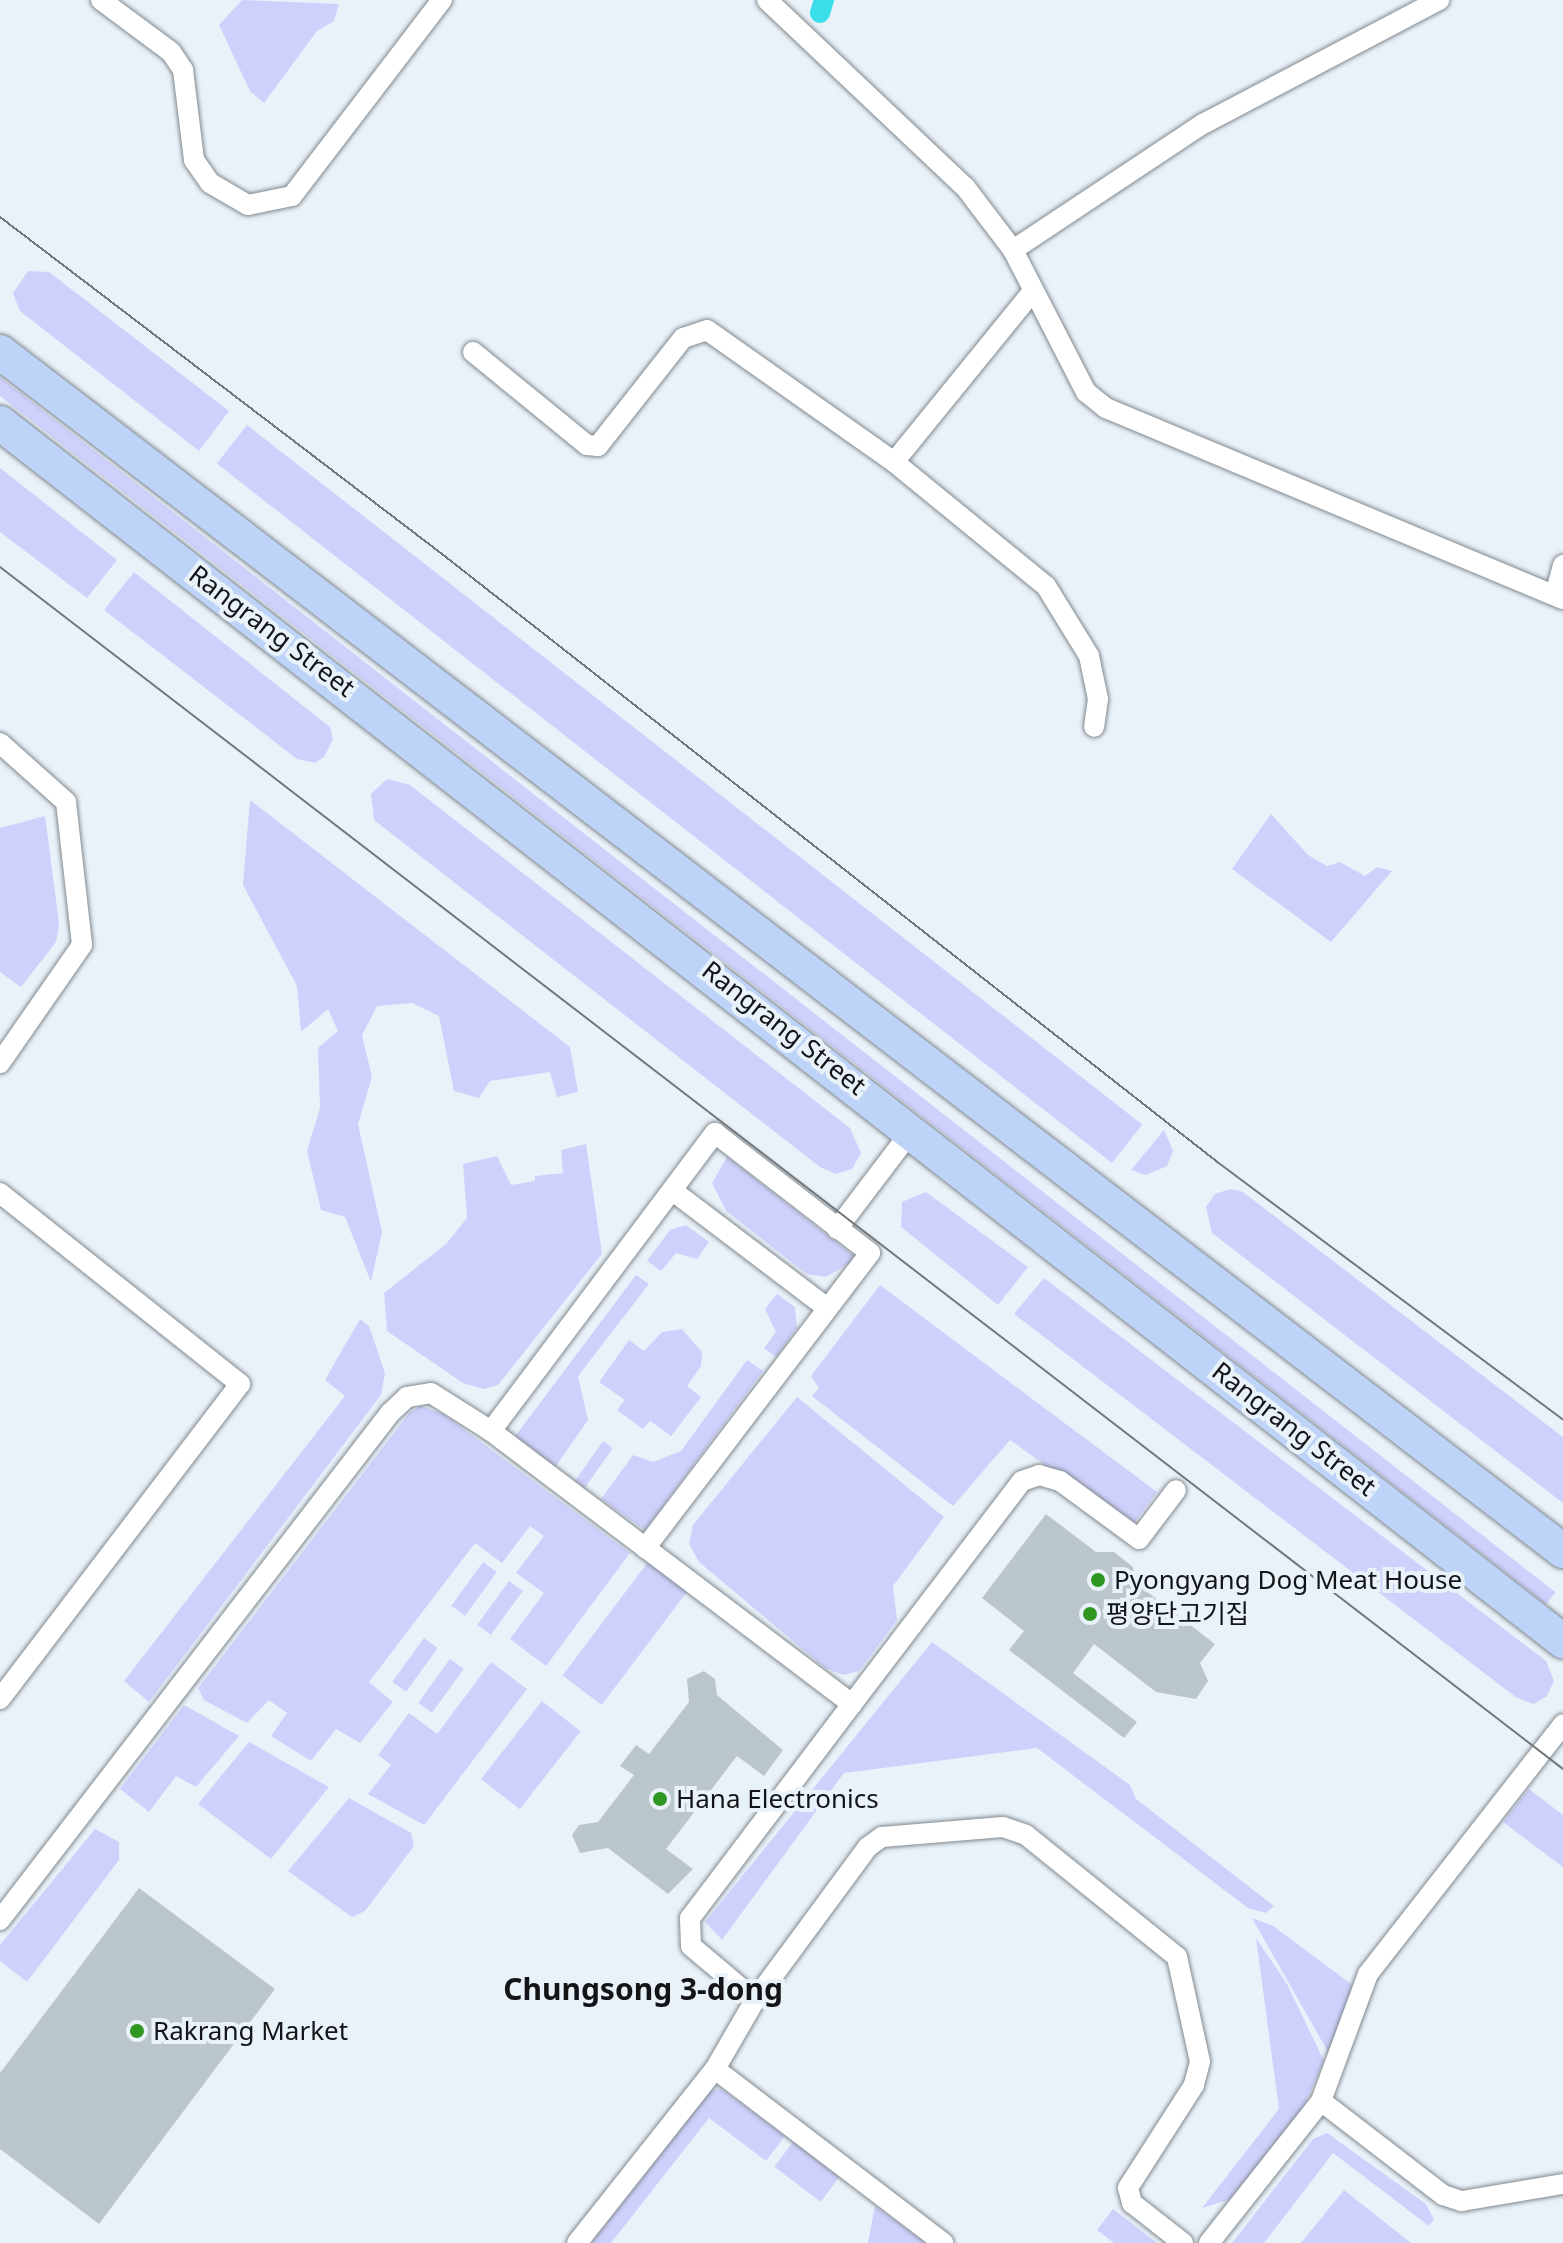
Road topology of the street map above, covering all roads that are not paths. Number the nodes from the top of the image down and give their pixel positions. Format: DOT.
graph roads {
  1 [pos="101,0"];
  2 [pos="442,0"];
  3 [pos="767,0"];
  4 [pos="1439,0"];
  5 [pos="1013,250"];
  6 [pos="1033,291"];
  7 [pos="0,352"];
  8 [pos="473,352"];
  9 [pos="0,423"];
  10 [pos="894,462"];
  11 [pos="1563,565"];
  12 [pos="1559,597"];
  13 [pos="1094,727"];
  14 [pos="0,743"];
  15 [pos="0,1063"];
  16 [pos="913,1129"];
  17 [pos="673,1191"];
  18 [pos="0,1193"];
  19 [pos="837,1229"];
  20 [pos="827,1308"];
  21 [pos="491,1431"];
  22 [pos="1176,1490"];
  23 [pos="645,1548"];
  24 [pos="1563,1551"];
  25 [pos="1563,1641"];
  26 [pos="3,1692"];
  27 [pos="852,1704"];
  28 [pos="1563,1724"];
  29 [pos="0,1920"];
  30 [pos="755,2000"];
  31 [pos="715,2069"];
  32 [pos="1321,2101"];
  33 [pos="1563,2184"];
  34 [pos="577,2243"];
  35 [pos="943,2243"];
  36 [pos="1183,2243"];
  37 [pos="1209,2243"];
  1 -- 2 [label="street"];
  3 -- 5 [label="street"];
  4 -- 5 [label="street"];
  5 -- 6 [label="street"];
  6 -- 10 [label="street"];
  6 -- 12 [label="street"];
  7 -- 24 [label="main road"];
  8 -- 10 [label="street"];
  9 -- 16 [label="main road, Rangrang Street"];
  10 -- 13 [label="street"];
  11 -- 12 [label="street"];
  14 -- 15 [label="street"];
  16 -- 19 [label="street"];
  16 -- 25 [label="main road, Rangrang Street"];
  17 -- 19 [label="street"];
  17 -- 20 [label="street"];
  17 -- 21 [label="street"];
  18 -- 26 [label="street"];
  19 -- 20 [label="street"];
  20 -- 23 [label="street"];
  21 -- 23 [label="street"];
  21 -- 29 [label="street"];
  22 -- 27 [label="street"];
  23 -- 27 [label="street"];
  27 -- 30 [label="street"];
  28 -- 32 [label="street"];
  30 -- 31 [label="street"];
  30 -- 36 [label="street"];
  31 -- 34 [label="street"];
  31 -- 35 [label="street"];
  32 -- 33 [label="street"];
  32 -- 37 [label="street"];
}
